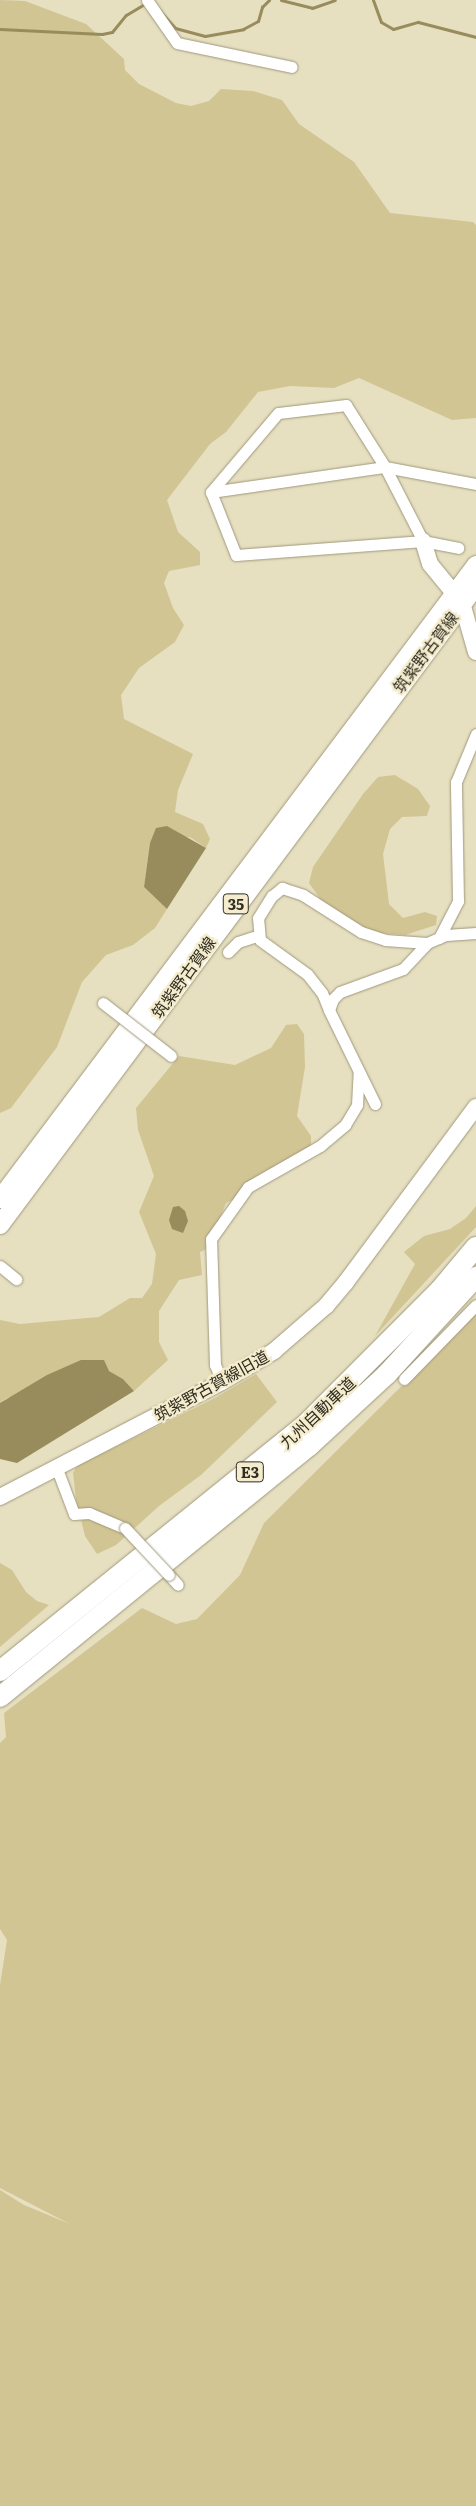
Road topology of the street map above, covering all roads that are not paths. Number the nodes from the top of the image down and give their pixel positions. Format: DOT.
graph roads {
  1 [pos="147,1"];
  2 [pos="292,68"];
  3 [pos="385,467"];
  4 [pos="476,484"];
  5 [pos="211,492"];
  6 [pos="423,541"];
  7 [pos="458,548"];
  8 [pos="476,565"];
  9 [pos="476,586"];
  10 [pos="458,598"];
  11 [pos="476,652"];
  12 [pos="476,734"];
  13 [pos="476,933"];
  14 [pos="259,935"];
  15 [pos="439,938"];
  16 [pos="428,943"];
  17 [pos="228,952"];
  18 [pos="103,1003"];
  19 [pos="329,1010"];
  20 [pos="172,1056"];
  21 [pos="359,1072"];
  22 [pos="375,1104"];
  23 [pos="476,1108"];
  24 [pos="0,1199"];
  25 [pos="0,1225"];
  26 [pos="476,1246"];
  27 [pos="0,1266"];
  28 [pos="476,1277"];
  29 [pos="16,1279"];
  30 [pos="476,1305"];
  31 [pos="404,1379"];
  32 [pos="222,1382"];
  33 [pos="57,1469"];
  34 [pos="0,1496"];
  35 [pos="178,1585"];
  36 [pos="0,1671"];
  37 [pos="0,1697"];
  1 -- 2 [label="street"];
  3 -- 4 [label="street"];
  3 -- 5 [label="street"];
  3 -- 5 [label="street"];
  3 -- 6 [label="street"];
  5 -- 6 [label="street"];
  6 -- 7 [label="street"];
  6 -- 10 [label="street"];
  8 -- 10 [label="main road, 筑紫野古賀線 / 35"];
  9 -- 10 [label="main road, 筑紫野古賀線 / 35"];
  10 -- 11 [label="street"];
  10 -- 24 [label="main road, 筑紫野古賀線 / 35"];
  10 -- 25 [label="main road, 筑紫野古賀線 / 35"];
  12 -- 15 [label="street"];
  13 -- 15 [label="street"];
  14 -- 16 [label="street"];
  14 -- 17 [label="street"];
  14 -- 19 [label="street"];
  15 -- 16 [label="street"];
  16 -- 19 [label="street"];
  18 -- 20 [label="street, bridge"];
  19 -- 21 [label="street"];
  21 -- 22 [label="street"];
  21 -- 32 [label="street"];
  23 -- 32 [label="street, 筑紫野古賀線旧道"];
  26 -- 36 [label="highway, 九州自動車道 / E3"];
  27 -- 29 [label="street"];
  28 -- 37 [label="highway, 九州自動車道 / E3"];
  30 -- 31 [label="street"];
  32 -- 33 [label="street, 筑紫野古賀線旧道"];
  33 -- 34 [label="street, 筑紫野古賀線旧道"];
  33 -- 35 [label="street, bridge"];
}
